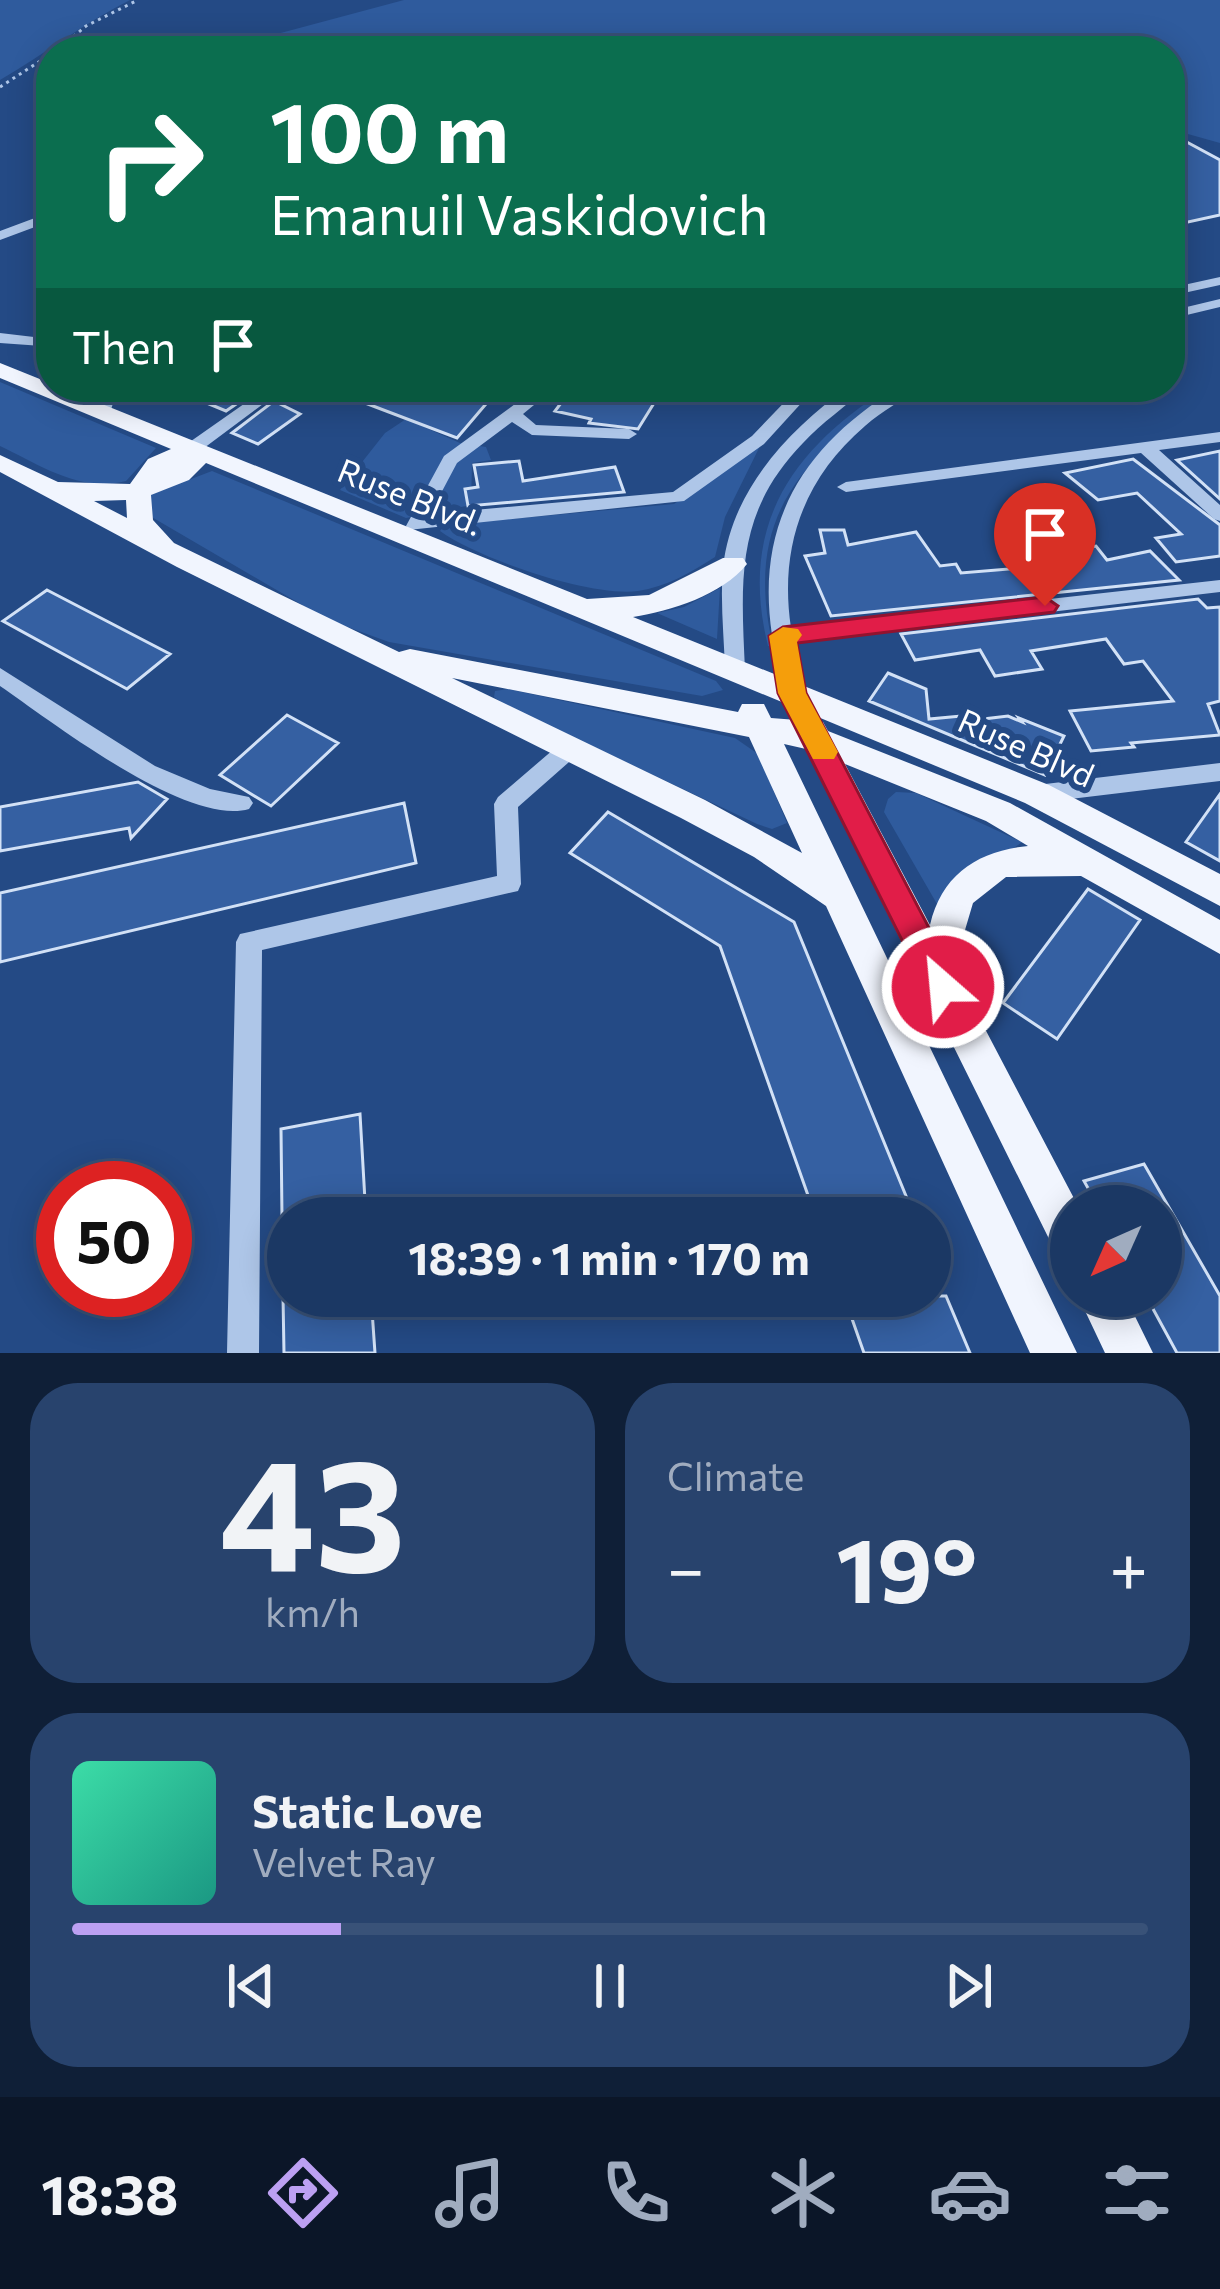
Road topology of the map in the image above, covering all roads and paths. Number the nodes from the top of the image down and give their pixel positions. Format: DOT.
graph roads {
  1 [pos="138,0"];
  2 [pos="75,36"];
  3 [pos="36,63"];
  4 [pos="0,87"];
  5 [pos="36,222"];
  6 [pos="0,236"];
  7 [pos="1220,281"];
  8 [pos="1185,289"];
  9 [pos="1220,303"];
  10 [pos="1185,311"];
  11 [pos="0,338"];
  12 [pos="36,341"];
  13 [pos="0,370"];
  14 [pos="36,380"];
  15 [pos="109,402"];
  16 [pos="257,402"];
  17 [pos="510,402"];
  18 [pos="530,402"];
  19 [pos="794,402"];
  20 [pos="839,402"];
  21 [pos="888,402"];
  22 [pos="521,409"];
  23 [pos="532,430"];
  24 [pos="629,434"];
  25 [pos="1220,437"];
  26 [pos="475,442"];
  27 [pos="1145,447"];
  28 [pos="190,450"];
  29 [pos="9,467"];
  30 [pos="846,487"];
  31 [pos="138,490"];
  32 [pos="1220,515"];
  33 [pos="412,530"];
  34 [pos="187,561"];
  35 [pos="733,564"];
  36 [pos="1220,586"];
  37 [pos="559,599"];
  38 [pos="783,636"];
  39 [pos="358,644"];
  40 [pos="735,670"];
  41 [pos="0,676"];
  42 [pos="792,693"];
  43 [pos="758,724"];
  44 [pos="817,739"];
  45 [pos="569,749"];
  46 [pos="1220,772"];
  47 [pos="1037,794"];
  48 [pos="241,803"];
  49 [pos="1093,863"];
  50 [pos="1220,891"];
  51 [pos="841,897"];
  52 [pos="1220,938"];
  53 [pos="943,987"];
  54 [pos="1050,1197"];
  55 [pos="1112,1317"];
  56 [pos="243,1353"];
  57 [pos="1054,1353"];
  58 [pos="1130,1353"];
  1 -- 2 [label="path"];
  3 -- 4 [label="path"];
  5 -- 6 [label="street"];
  7 -- 8 [label="street"];
  9 -- 10 [label="street"];
  11 -- 12 [label="street"];
  13 -- 14 [label="main road, Ruse Blvd."];
  15 -- 28 [label="main road, Ruse Blvd."];
  16 -- 28 [label="street"];
  17 -- 22 [label="street"];
  18 -- 22 [label="street"];
  19 -- 33 [label="street"];
  20 -- 35 [label="street"];
  21 -- 38 [label="street"];
  22 -- 23 [label="street"];
  22 -- 26 [label="street"];
  23 -- 24 [label="street"];
  23 -- 26 [label="street"];
  25 -- 27 [label="street"];
  26 -- 33 [label="street"];
  27 -- 30 [label="street"];
  27 -- 32 [label="street"];
  28 -- 31 [label="main road"];
  28 -- 33 [label="main road, Ruse Blvd."];
  29 -- 31 [label="main road"];
  29 -- 34 [label="main road"];
  31 -- 34 [label="main road"];
  33 -- 37 [label="main road, Ruse Blvd."];
  34 -- 39 [label="main road"];
  35 -- 37 [label="main road"];
  35 -- 40 [label="street"];
  36 -- 38 [label="street"];
  37 -- 40 [label="main road, Ruse Blvd."];
  38 -- 42 [label="street"];
  39 -- 43 [label="main road"];
  39 -- 45 [label="main road"];
  40 -- 42 [label="main road, Ruse Blvd."];
  40 -- 43 [label="main road"];
  41 -- 48 [label="street"];
  42 -- 44 [label="main road"];
  42 -- 47 [label="main road, Ruse Blvd"];
  43 -- 44 [label="main road"];
  43 -- 51 [label="main road"];
  44 -- 49 [label="main road"];
  44 -- 53 [label="main road"];
  45 -- 51 [label="main road"];
  45 -- 56 [label="street"];
  46 -- 47 [label="street"];
  47 -- 50 [label="main road, Ruse Blvd"];
  49 -- 52 [label="main road"];
  49 -- 53 [label="main road"];
  51 -- 57 [label="main road"];
  53 -- 54 [label="main road"];
  55 -- 58 [label="main road"];
}
